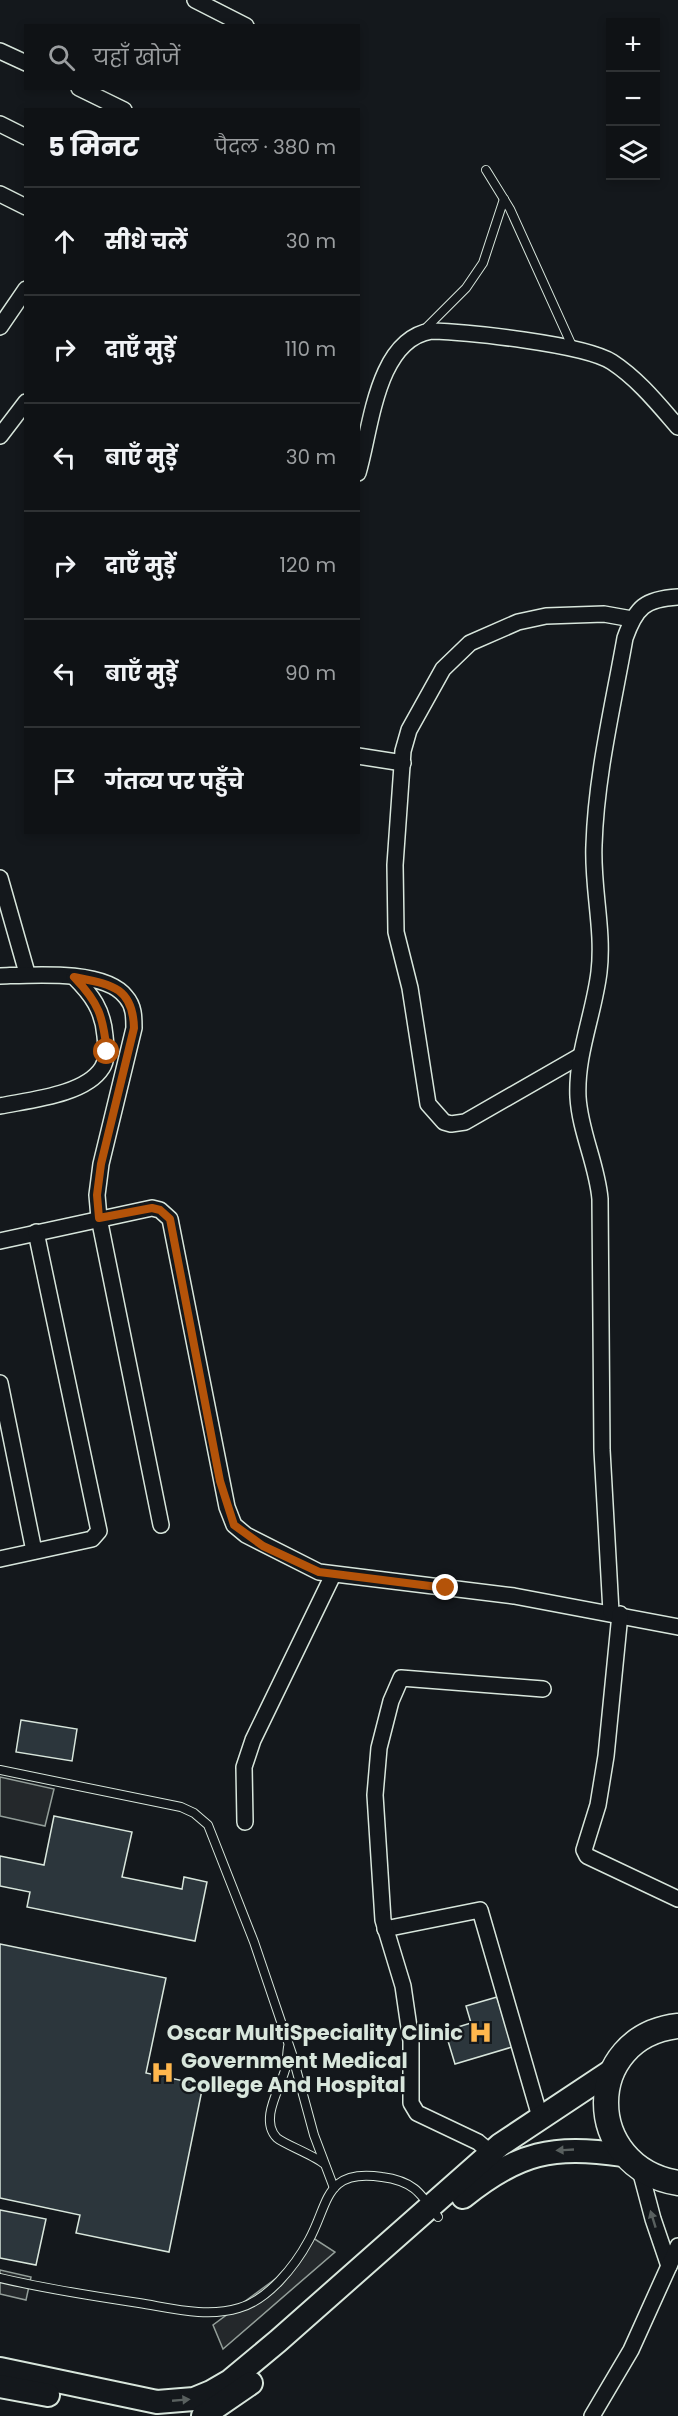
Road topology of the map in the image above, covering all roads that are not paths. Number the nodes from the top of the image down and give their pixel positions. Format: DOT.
graph roads {
  1 [pos="195,0"];
  2 [pos="242,24"];
  3 [pos="0,51"];
  4 [pos="24,62"];
  5 [pos="83,90"];
  6 [pos="120,108"];
  7 [pos="0,124"];
  8 [pos="24,136"];
  9 [pos="486,170"];
  10 [pos="0,194"];
  11 [pos="504,199"];
  12 [pos="24,206"];
  13 [pos="24,292"];
  14 [pos="0,327"];
  15 [pos="421,333"];
  16 [pos="573,349"];
  17 [pos="24,405"];
  18 [pos="678,427"];
  19 [pos="0,436"];
  20 [pos="360,465"];
  21 [pos="678,597"];
  22 [pos="632,619"];
  23 [pos="360,756"];
  24 [pos="402,763"];
  25 [pos="0,878"];
  26 [pos="27,973"];
  27 [pos="0,976"];
  28 [pos="74,977"];
  29 [pos="580,1056"];
  30 [pos="0,1106"];
  31 [pos="99,1218"];
  32 [pos="36,1232"];
  33 [pos="0,1240"];
  34 [pos="0,1383"];
  35 [pos="161,1525"];
  36 [pos="34,1551"];
  37 [pos="0,1559"];
  38 [pos="333,1575"];
  39 [pos="616,1613"];
  40 [pos="678,1627"];
  41 [pos="543,1689"];
  42 [pos="0,1770"];
  43 [pos="245,1822"];
  44 [pos="678,1899"];
  45 [pos="385,1929"];
  46 [pos="678,2026"];
  47 [pos="288,2044"];
  48 [pos="613,2070"];
  49 [pos="540,2117"];
  50 [pos="491,2153"];
  51 [pos="323,2163"];
  52 [pos="632,2163"];
  53 [pos="678,2183"];
  54 [pos="334,2188"];
  55 [pos="434,2211"];
  56 [pos="678,2246"];
  57 [pos="669,2266"];
  58 [pos="0,2278"];
  59 [pos="0,2369"];
  60 [pos="0,2386"];
  61 [pos="152,2416"];
  62 [pos="203,2416"];
  63 [pos="592,2416"];
  1 -- 2 [label="street"];
  3 -- 4 [label="street"];
  5 -- 6 [label="street"];
  7 -- 8 [label="street"];
  9 -- 11 [label="lane"];
  10 -- 12 [label="street"];
  11 -- 15 [label="lane"];
  11 -- 16 [label="lane"];
  13 -- 14 [label="street"];
  15 -- 16 [label="street"];
  15 -- 20 [label="street"];
  16 -- 18 [label="street"];
  17 -- 19 [label="street"];
  21 -- 22 [label="street"];
  22 -- 24 [label="street"];
  22 -- 29 [label="street"];
  23 -- 24 [label="street"];
  24 -- 29 [label="street"];
  25 -- 26 [label="street"];
  26 -- 27 [label="street"];
  26 -- 28 [label="street"];
  28 -- 30 [label="street"];
  28 -- 31 [label="street"];
  29 -- 39 [label="street"];
  31 -- 32 [label="street"];
  31 -- 35 [label="street"];
  31 -- 38 [label="street"];
  32 -- 33 [label="street"];
  32 -- 36 [label="street"];
  34 -- 36 [label="street"];
  36 -- 37 [label="street"];
  38 -- 39 [label="street"];
  38 -- 43 [label="street"];
  39 -- 40 [label="street"];
  39 -- 44 [label="street"];
  41 -- 45 [label="street"];
  42 -- 47 [label="lane"];
  45 -- 49 [label="street"];
  45 -- 50 [label="street"];
  46 -- 48 [label="main road"];
  47 -- 51 [label="lane"];
  47 -- 51 [label="lane"];
  48 -- 49 [label="main road"];
  48 -- 52 [label="main road"];
  49 -- 50 [label="main road"];
  50 -- 55 [label="main road"];
  51 -- 54 [label="lane"];
  52 -- 53 [label="main road"];
  52 -- 55 [label="main road, one-way"];
  57 -- 52 [label="street, one-way"];
  54 -- 55 [label="lane"];
  54 -- 58 [label="lane"];
  59 -- 55 [label="main road, one-way"];
  55 -- 62 [label="main road"];
  56 -- 57 [label="street"];
  57 -- 63 [label="street"];
  60 -- 61 [label="main road"];
}
